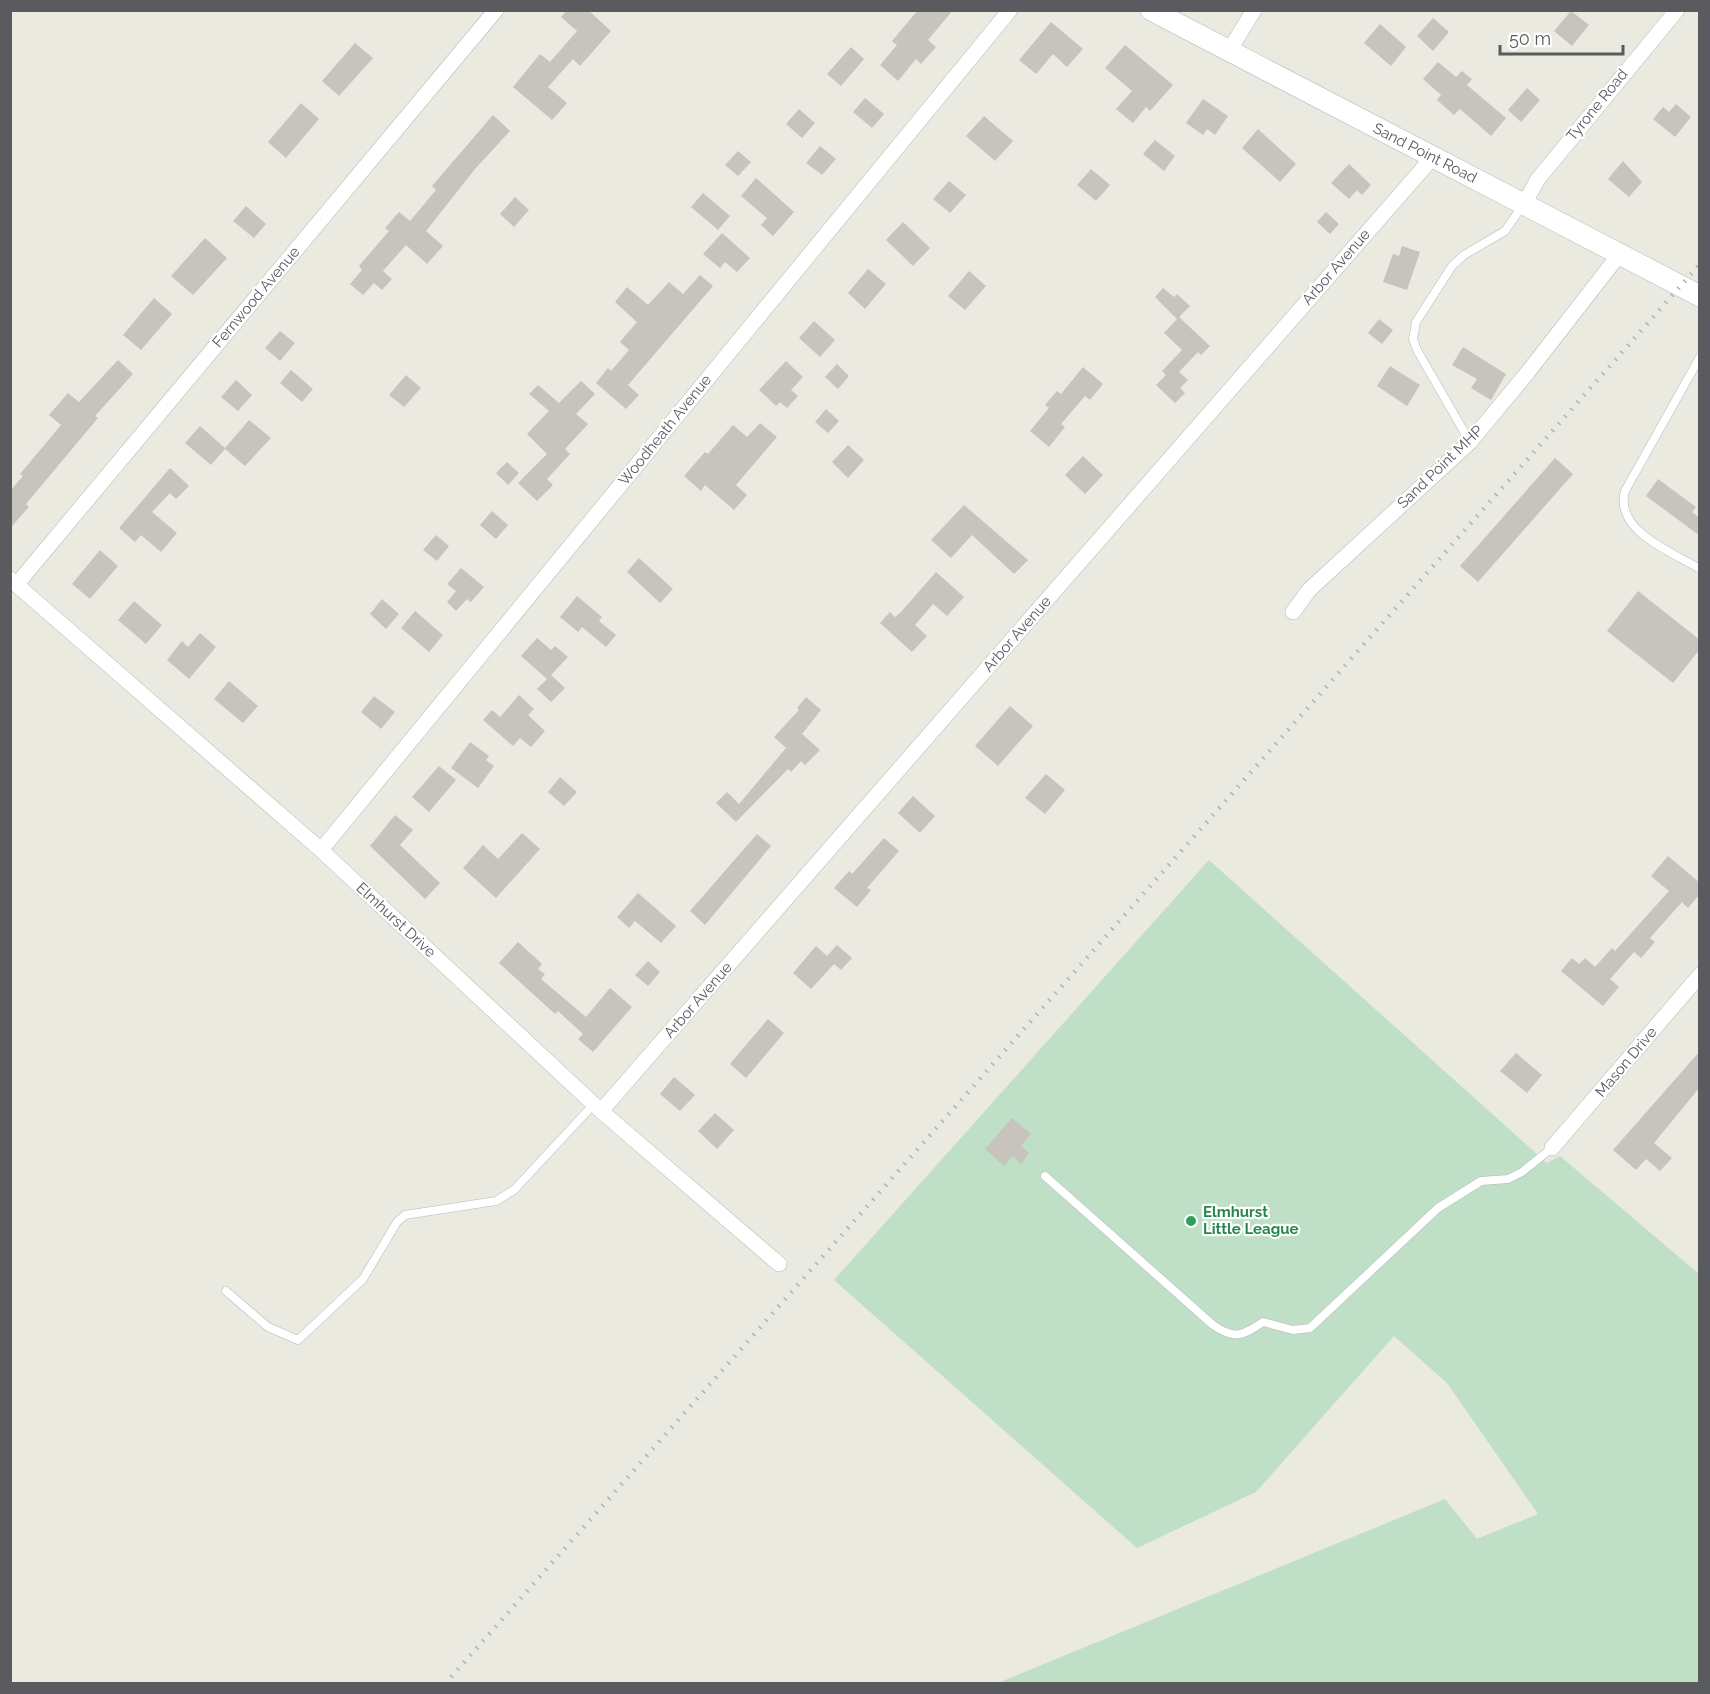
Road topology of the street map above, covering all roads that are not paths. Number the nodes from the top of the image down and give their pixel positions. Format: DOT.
graph roads {
  1 [pos="495,10"];
  2 [pos="1010,10"];
  3 [pos="1150,10"];
  4 [pos="1254,10"];
  5 [pos="1677,10"];
  6 [pos="1229,51"];
  7 [pos="1433,157"];
  8 [pos="1524,204"];
  9 [pos="1619,255"];
  10 [pos="1700,296"];
  11 [pos="1700,357"];
  12 [pos="1470,442"];
  13 [pos="1700,569"];
  14 [pos="13,585"];
  15 [pos="1293,612"];
  16 [pos="321,850"];
  17 [pos="1700,975"];
  18 [pos="598,1108"];
  19 [pos="1552,1148"];
  20 [pos="1045,1176"];
  21 [pos="779,1264"];
  22 [pos="226,1290"];
  1 -- 14 [label="street, Fernwood Avenue"];
  2 -- 16 [label="street, Woodheath Avenue"];
  3 -- 6 [label="street, Sand Point Road"];
  4 -- 6 [label="street"];
  5 -- 8 [label="street, Tyrone Road"];
  6 -- 7 [label="street, Sand Point Road"];
  7 -- 8 [label="street, Sand Point Road"];
  7 -- 18 [label="street, Arbor Avenue"];
  8 -- 9 [label="street, Sand Point Road"];
  8 -- 12 [label="lane"];
  9 -- 10 [label="street, Sand Point Road"];
  9 -- 12 [label="street, Sand Point MHP"];
  11 -- 13 [label="lane"];
  12 -- 15 [label="street, Sand Point MHP"];
  14 -- 16 [label="street, Elmhurst Drive"];
  16 -- 18 [label="street, Elmhurst Drive"];
  17 -- 19 [label="street, Mason Drive"];
  18 -- 21 [label="street, Elmhurst Drive"];
  18 -- 22 [label="lane"];
  19 -- 20 [label="lane"];
}
